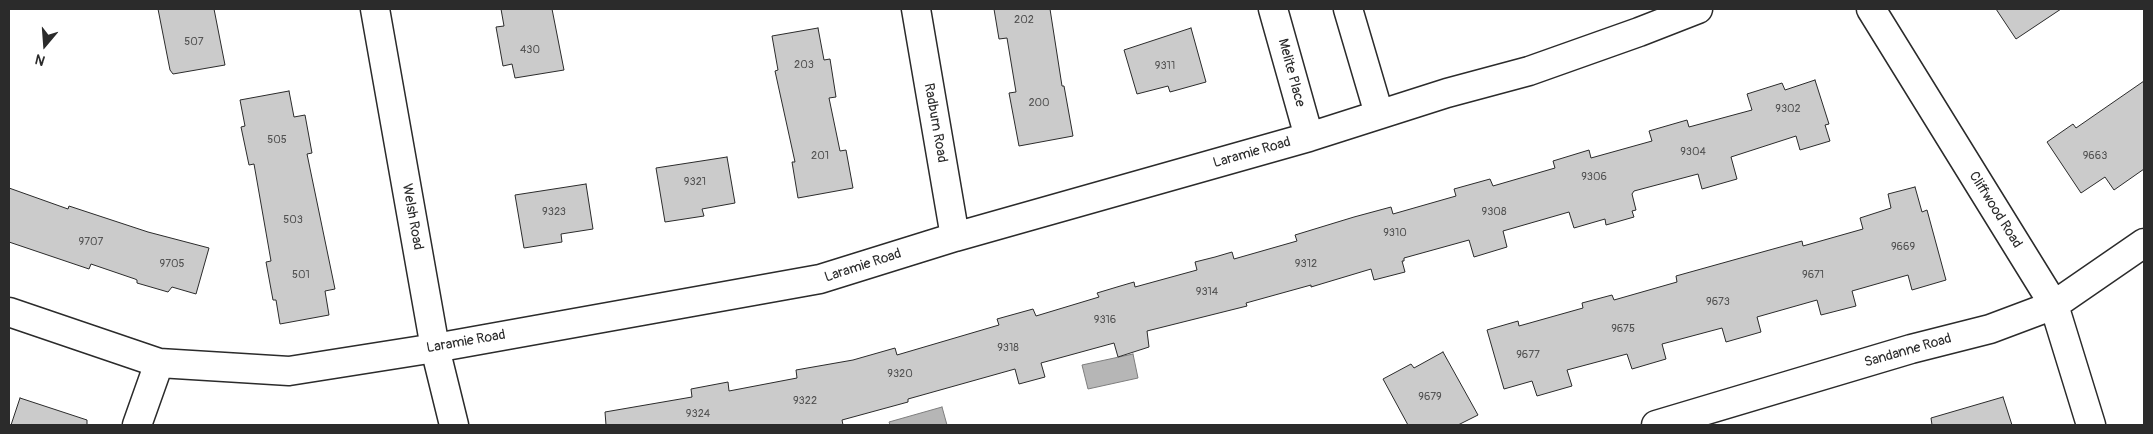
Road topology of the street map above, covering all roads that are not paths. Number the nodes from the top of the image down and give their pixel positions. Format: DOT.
graph roads {
  1 [pos="376,9"];
  2 [pos="916,9"];
  3 [pos="1274,9"];
  4 [pos="1348,9"];
  5 [pos="1698,9"];
  6 [pos="1870,9"];
  7 [pos="1379,114"];
  8 [pos="1309,137"];
  9 [pos="955,237"];
  10 [pos="2144,244"];
  11 [pos="2054,305"];
  12 [pos="9,312"];
  13 [pos="435,348"];
  14 [pos="159,363"];
  15 [pos="137,425"];
  16 [pos="454,425"];
  17 [pos="1656,425"];
  18 [pos="2091,425"];
  1 -- 13 [label="street, Welsh Road"];
  2 -- 9 [label="street, Radburn Road"];
  3 -- 8 [label="street, Melite Place"];
  4 -- 7 [label="street"];
  5 -- 7 [label="street, Laramie Road"];
  6 -- 11 [label="street, Cliffwood Road"];
  7 -- 8 [label="street, Laramie Road"];
  8 -- 9 [label="street, Laramie Road"];
  9 -- 13 [label="street, Laramie Road"];
  10 -- 11 [label="street, Sandanne Road"];
  11 -- 17 [label="street, Sandanne Road"];
  11 -- 18 [label="street, Cliffwood Road"];
  12 -- 14 [label="street, Laramie Road"];
  13 -- 14 [label="street, Laramie Road"];
  13 -- 16 [label="street, Welsh Road"];
  14 -- 15 [label="street"];
}
